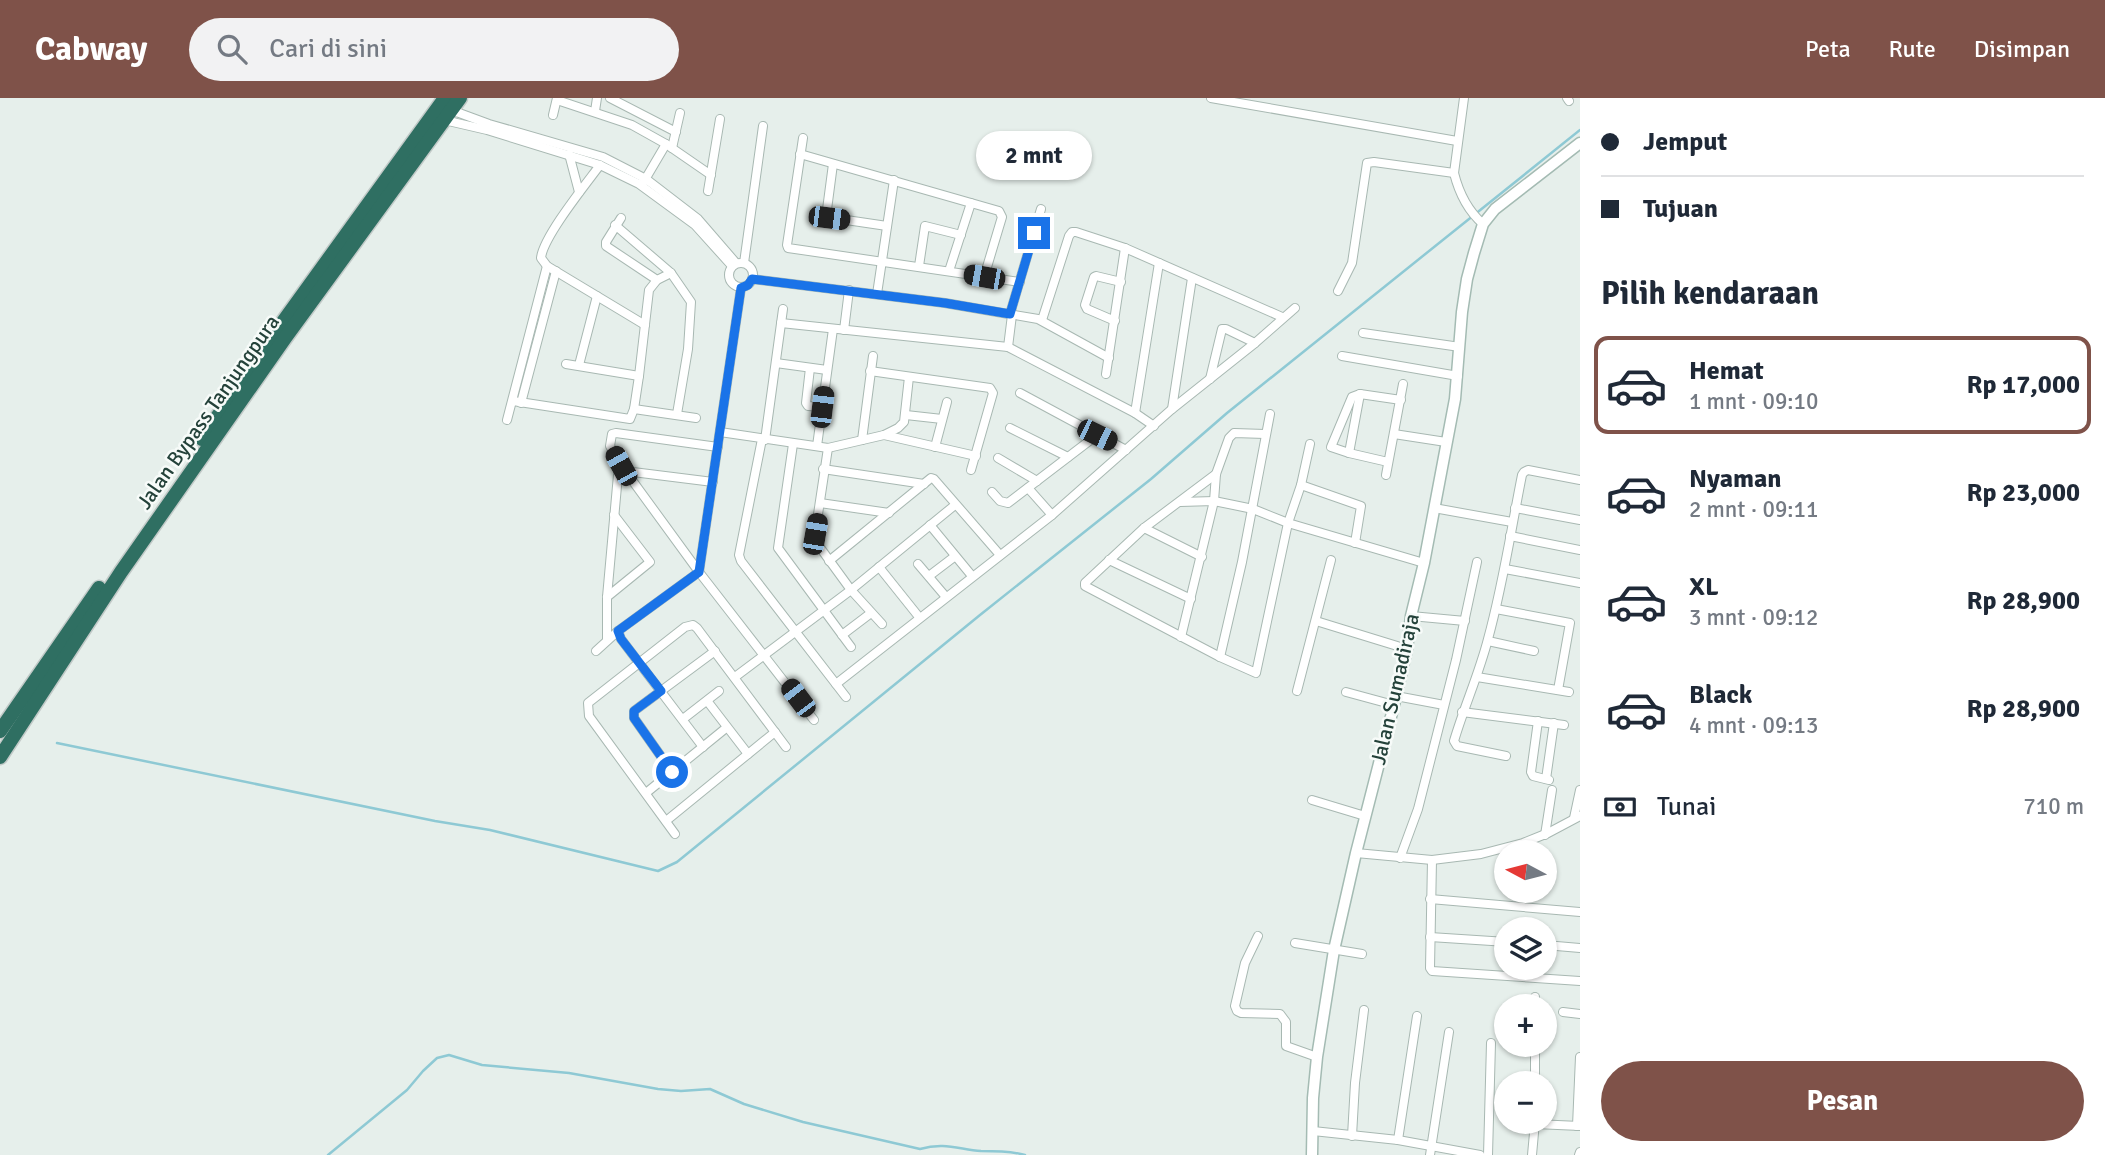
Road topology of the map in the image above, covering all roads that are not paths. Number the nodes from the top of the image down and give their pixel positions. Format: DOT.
graph roads {
  1 [pos="460,98"];
  2 [pos="597,98"];
  3 [pos="610,98"];
  4 [pos="1211,98"];
  5 [pos="1464,98"];
  6 [pos="557,99"];
  7 [pos="447,109"];
  8 [pos="595,111"];
  9 [pos="680,113"];
  10 [pos="553,115"];
  11 [pos="720,119"];
  12 [pos="763,126"];
  13 [pos="676,132"];
  14 [pos="803,138"];
  15 [pos="1457,141"];
  16 [pos="1580,143"];
  17 [pos="669,146"];
  18 [pos="569,150"];
  19 [pos="800,154"];
  20 [pos="833,164"];
  21 [pos="600,165"];
  22 [pos="1454,173"];
  23 [pos="711,175"];
  24 [pos="894,180"];
  25 [pos="644,182"];
  26 [pos="708,191"];
  27 [pos="579,192"];
  28 [pos="971,203"];
  29 [pos="1041,209"];
  30 [pos="1480,222"];
  31 [pos="887,226"];
  32 [pos="961,235"];
  33 [pos="1125,247"];
  34 [pos="882,261"];
  35 [pos="1159,263"];
  36 [pos="738,264"];
  37 [pos="547,267"];
  38 [pos="919,267"];
  39 [pos="556,271"];
  40 [pos="949,271"];
  41 [pos="671,273"];
  42 [pos="984,277"];
  43 [pos="1192,278"];
  44 [pos="752,279"];
  45 [pos="657,281"];
  46 [pos="1020,282"];
  47 [pos="1121,282"];
  48 [pos="741,288"];
  49 [pos="849,290"];
  50 [pos="1338,291"];
  51 [pos="877,294"];
  52 [pos="597,296"];
  53 [pos="1294,308"];
  54 [pos="783,309"];
  55 [pos="1011,314"];
  56 [pos="1282,317"];
  57 [pos="1042,320"];
  58 [pos="1115,321"];
  59 [pos="781,323"];
  60 [pos="645,325"];
  61 [pos="833,329"];
  62 [pos="844,330"];
  63 [pos="530,331"];
  64 [pos="1363,333"];
  65 [pos="540,334"];
  66 [pos="1255,343"];
  67 [pos="1008,347"];
  68 [pos="1460,347"];
  69 [pos="873,356"];
  70 [pos="1342,356"];
  71 [pos="1109,358"];
  72 [pos="566,363"];
  73 [pos="776,363"];
  74 [pos="579,365"];
  75 [pos="810,368"];
  76 [pos="827,370"];
  77 [pos="870,371"];
  78 [pos="1106,374"];
  79 [pos="639,376"];
  80 [pos="1458,376"];
  81 [pos="909,377"];
  82 [pos="1210,379"];
  83 [pos="1403,384"];
  84 [pos="1020,393"];
  85 [pos="1360,394"];
  86 [pos="1401,400"];
  87 [pos="517,402"];
  88 [pos="947,402"];
  89 [pos="822,407"];
  90 [pos="634,409"];
  91 [pos="1172,409"];
  92 [pos="1135,413"];
  93 [pos="677,414"];
  94 [pos="1270,414"];
  95 [pos="906,415"];
  96 [pos="696,418"];
  97 [pos="942,419"];
  98 [pos="507,420"];
  99 [pos="1154,426"];
  100 [pos="1010,428"];
  101 [pos="720,432"];
  102 [pos="1394,434"];
  103 [pos="884,435"];
  104 [pos="1097,435"];
  105 [pos="1265,435"];
  106 [pos="763,440"];
  107 [pos="862,440"];
  108 [pos="1446,442"];
  109 [pos="793,444"];
  110 [pos="1310,444"];
  111 [pos="817,446"];
  112 [pos="718,447"];
  113 [pos="935,447"];
  114 [pos="828,448"];
  115 [pos="1126,450"];
  116 [pos="1349,453"];
  117 [pos="976,456"];
  118 [pos="1068,457"];
  119 [pos="998,458"];
  120 [pos="1388,462"];
  121 [pos="623,468"];
  122 [pos="823,469"];
  123 [pos="971,470"];
  124 [pos="1216,474"];
  125 [pos="1386,475"];
  126 [pos="1580,480"];
  127 [pos="1037,481"];
  128 [pos="713,482"];
  129 [pos="924,484"];
  130 [pos="1301,485"];
  131 [pos="1028,488"];
  132 [pos="992,492"];
  133 [pos="1214,501"];
  134 [pos="1180,502"];
  135 [pos="820,503"];
  136 [pos="955,505"];
  137 [pos="1434,508"];
  138 [pos="1515,508"];
  139 [pos="1253,509"];
  140 [pos="889,513"];
  141 [pos="1052,515"];
  142 [pos="614,516"];
  143 [pos="1580,520"];
  144 [pos="1512,522"];
  145 [pos="1288,523"];
  146 [pos="930,525"];
  147 [pos="1144,528"];
  148 [pos="1510,536"];
  149 [pos="1354,543"];
  150 [pos="1580,550"];
  151 [pos="1000,555"];
  152 [pos="954,557"];
  153 [pos="1202,557"];
  154 [pos="1109,559"];
  155 [pos="1331,559"];
  156 [pos="829,561"];
  157 [pos="1477,562"];
  158 [pos="1424,563"];
  159 [pos="918,564"];
  160 [pos="879,567"];
  161 [pos="1505,569"];
  162 [pos="699,572"];
  163 [pos="929,576"];
  164 [pos="972,576"];
  165 [pos="1580,583"];
  166 [pos="851,590"];
  167 [pos="607,597"];
  168 [pos="946,597"];
  169 [pos="1191,599"];
  170 [pos="1496,609"];
  171 [pos="824,610"];
  172 [pos="871,613"];
  173 [pos="1411,615"];
  174 [pos="919,617"];
  175 [pos="1316,621"];
  176 [pos="1465,621"];
  177 [pos="881,624"];
  178 [pos="618,631"];
  179 [pos="795,632"];
  180 [pos="842,635"];
  181 [pos="1181,637"];
  182 [pos="607,640"];
  183 [pos="1488,641"];
  184 [pos="851,647"];
  185 [pos="1407,649"];
  186 [pos="596,651"];
  187 [pos="715,651"];
  188 [pos="1534,651"];
  189 [pos="765,654"];
  190 [pos="1220,657"];
  191 [pos="639,663"];
  192 [pos="735,677"];
  193 [pos="1478,677"];
  194 [pos="836,684"];
  195 [pos="1558,690"];
  196 [pos="661,691"];
  197 [pos="719,691"];
  198 [pos="1297,691"];
  199 [pos="1346,692"];
  200 [pos="1569,692"];
  201 [pos="846,697"];
  202 [pos="1395,701"];
  203 [pos="708,702"];
  204 [pos="1444,705"];
  205 [pos="1462,712"];
  206 [pos="683,719"];
  207 [pos="814,720"];
  208 [pos="1538,721"];
  209 [pos="1554,723"];
  210 [pos="1564,725"];
  211 [pos="726,728"];
  212 [pos="0,731"];
  213 [pos="775,732"];
  214 [pos="703,747"];
  215 [pos="786,747"];
  216 [pos="748,754"];
  217 [pos="1506,756"];
  218 [pos="0,757"];
  219 [pos="672,772"];
  220 [pos="1552,790"];
  221 [pos="1580,790"];
  222 [pos="646,793"];
  223 [pos="1312,800"];
  224 [pos="1365,816"];
  225 [pos="1577,817"];
  226 [pos="666,821"];
  227 [pos="675,834"];
  228 [pos="1545,835"];
  229 [pos="1356,853"];
  230 [pos="1400,858"];
  231 [pos="1432,860"];
  232 [pos="1430,899"];
  233 [pos="1580,912"];
  234 [pos="1258,936"];
  235 [pos="1430,937"];
  236 [pos="1494,941"];
  237 [pos="1295,943"];
  238 [pos="1557,946"];
  239 [pos="1580,948"];
  240 [pos="1334,950"];
  241 [pos="1362,954"];
  242 [pos="1580,981"];
  243 [pos="1364,1010"];
  244 [pos="1563,1012"];
  245 [pos="1580,1014"];
  246 [pos="1417,1016"];
  247 [pos="1449,1032"];
  248 [pos="1491,1044"];
  249 [pos="1317,1057"];
  250 [pos="1580,1057"];
  251 [pos="1557,1125"];
  252 [pos="1578,1126"];
  253 [pos="1313,1131"];
  254 [pos="1534,1134"];
  255 [pos="1352,1136"];
  256 [pos="1398,1140"];
  257 [pos="1432,1145"];
  258 [pos="1312,1155"];
  259 [pos="1430,1155"];
  260 [pos="1480,1155"];
  261 [pos="1488,1155"];
  262 [pos="1532,1155"];
  1 -- 7 [label="highway, Jalan Bypass Tanjungpura"];
  2 -- 8 [label="street"];
  3 -- 13 [label="street"];
  4 -- 15 [label="street"];
  5 -- 15 [label="street"];
  6 -- 8 [label="street"];
  6 -- 10 [label="street"];
  7 -- 18 [label="street"];
  7 -- 212 [label="highway, Jalan Bypass Tanjungpura"];
  7 -- 218 [label="highway, Jalan Bypass Tanjungpura"];
  8 -- 17 [label="street"];
  9 -- 13 [label="street"];
  11 -- 23 [label="street"];
  12 -- 36 [label="street"];
  13 -- 17 [label="street"];
  14 -- 19 [label="street"];
  15 -- 22 [label="street"];
  16 -- 30 [label="street"];
  17 -- 23 [label="street"];
  17 -- 25 [label="street"];
  18 -- 21 [label="street"];
  18 -- 25 [label="street"];
  18 -- 27 [label="street"];
  19 -- 20 [label="street"];
  19 -- 34 [label="street"];
  20 -- 24 [label="street"];
  20 -- 31 [label="street"];
  21 -- 25 [label="street"];
  21 -- 27 [label="street"];
  22 -- 30 [label="street"];
  22 -- 50 [label="street"];
  23 -- 26 [label="street"];
  24 -- 28 [label="street"];
  24 -- 31 [label="street"];
  25 -- 36 [label="street"];
  27 -- 37 [label="street"];
  28 -- 32 [label="street"];
  28 -- 42 [label="street"];
  29 -- 46 [label="street"];
  30 -- 68 [label="street, Jalan Sumadiraja"];
  31 -- 34 [label="street"];
  32 -- 38 [label="street"];
  32 -- 40 [label="street"];
  33 -- 35 [label="street"];
  33 -- 47 [label="street"];
  33 -- 57 [label="street"];
  34 -- 38 [label="street"];
  34 -- 51 [label="street"];
  35 -- 43 [label="street"];
  35 -- 92 [label="street"];
  36 -- 44 [label="street"];
  36 -- 48 [label="street"];
  37 -- 39 [label="street"];
  37 -- 63 [label="street"];
  38 -- 40 [label="street"];
  39 -- 52 [label="street"];
  39 -- 65 [label="street"];
  40 -- 42 [label="street"];
  41 -- 45 [label="street"];
  41 -- 45 [label="street"];
  41 -- 93 [label="street"];
  42 -- 46 [label="street"];
  43 -- 56 [label="street"];
  43 -- 91 [label="street"];
  44 -- 48 [label="street"];
  44 -- 49 [label="street"];
  45 -- 60 [label="street"];
  46 -- 55 [label="street"];
  47 -- 58 [label="street"];
  47 -- 58 [label="street"];
  48 -- 101 [label="street"];
  49 -- 51 [label="street"];
  49 -- 62 [label="street"];
  51 -- 55 [label="street"];
  52 -- 60 [label="street"];
  52 -- 74 [label="street"];
  53 -- 56 [label="street"];
  54 -- 59 [label="street"];
  55 -- 57 [label="street"];
  55 -- 67 [label="street"];
  56 -- 66 [label="street"];
  57 -- 71 [label="street"];
  58 -- 71 [label="street"];
  59 -- 61 [label="street"];
  59 -- 73 [label="street"];
  60 -- 79 [label="street"];
  61 -- 62 [label="street"];
  61 -- 76 [label="street"];
  62 -- 67 [label="street"];
  63 -- 65 [label="street"];
  63 -- 87 [label="street"];
  64 -- 68 [label="street"];
  65 -- 87 [label="street"];
  66 -- 82 [label="street"];
  66 -- 82 [label="street"];
  67 -- 92 [label="street"];
  68 -- 80 [label="street, Jalan Sumadiraja"];
  69 -- 77 [label="street"];
  70 -- 80 [label="street"];
  71 -- 78 [label="street"];
  72 -- 74 [label="street"];
  73 -- 75 [label="street"];
  73 -- 106 [label="street"];
  74 -- 79 [label="street"];
  75 -- 76 [label="street"];
  75 -- 89 [label="street"];
  76 -- 89 [label="street"];
  77 -- 81 [label="street"];
  77 -- 107 [label="street"];
  79 -- 90 [label="street"];
  80 -- 108 [label="street, Jalan Sumadiraja"];
  81 -- 95 [label="street"];
  81 -- 117 [label="street"];
  82 -- 91 [label="street"];
  83 -- 86 [label="street"];
  84 -- 104 [label="street"];
  85 -- 86 [label="street"];
  85 -- 116 [label="street"];
  85 -- 116 [label="street"];
  86 -- 102 [label="street"];
  87 -- 90 [label="street"];
  87 -- 98 [label="street"];
  88 -- 97 [label="street"];
  89 -- 111 [label="street"];
  90 -- 93 [label="street"];
  91 -- 99 [label="street"];
  92 -- 99 [label="street"];
  93 -- 96 [label="street"];
  94 -- 105 [label="street"];
  95 -- 97 [label="street"];
  95 -- 103 [label="street"];
  97 -- 113 [label="street"];
  99 -- 115 [label="street"];
  100 -- 118 [label="street"];
  101 -- 106 [label="street"];
  101 -- 112 [label="street"];
  102 -- 108 [label="street"];
  102 -- 120 [label="street"];
  103 -- 107 [label="street"];
  103 -- 113 [label="street"];
  104 -- 115 [label="street"];
  104 -- 118 [label="street"];
  105 -- 124 [label="street"];
  105 -- 139 [label="street"];
  106 -- 109 [label="street"];
  106 -- 179 [label="street"];
  107 -- 114 [label="street"];
  108 -- 137 [label="street, Jalan Sumadiraja"];
  109 -- 111 [label="street"];
  109 -- 171 [label="street"];
  110 -- 130 [label="street"];
  111 -- 114 [label="street"];
  112 -- 121 [label="street"];
  112 -- 128 [label="street"];
  113 -- 117 [label="street"];
  114 -- 122 [label="street"];
  115 -- 141 [label="street"];
  116 -- 120 [label="street"];
  117 -- 123 [label="street"];
  118 -- 127 [label="street"];
  119 -- 127 [label="street"];
  120 -- 125 [label="street"];
  121 -- 128 [label="street"];
  121 -- 142 [label="street"];
  121 -- 162 [label="street"];
  122 -- 129 [label="street"];
  122 -- 135 [label="street"];
  124 -- 133 [label="street"];
  124 -- 134 [label="street"];
  126 -- 138 [label="street"];
  127 -- 131 [label="street"];
  128 -- 162 [label="street"];
  129 -- 136 [label="street"];
  129 -- 140 [label="street"];
  130 -- 145 [label="street"];
  130 -- 149 [label="street"];
  131 -- 132 [label="street"];
  131 -- 141 [label="street"];
  133 -- 134 [label="street"];
  133 -- 139 [label="street"];
  133 -- 153 [label="street"];
  134 -- 147 [label="street"];
  135 -- 140 [label="street"];
  135 -- 156 [label="street"];
  136 -- 146 [label="street"];
  136 -- 151 [label="street"];
  137 -- 144 [label="street"];
  137 -- 158 [label="street, Jalan Sumadiraja"];
  138 -- 143 [label="street"];
  138 -- 144 [label="street"];
  139 -- 145 [label="street"];
  139 -- 190 [label="street"];
  140 -- 156 [label="street"];
  141 -- 151 [label="street"];
  142 -- 167 [label="street"];
  142 -- 167 [label="street"];
  144 -- 148 [label="street"];
  145 -- 149 [label="street"];
  145 -- 190 [label="street"];
  146 -- 152 [label="street"];
  146 -- 160 [label="street"];
  147 -- 153 [label="street"];
  147 -- 154 [label="street"];
  148 -- 150 [label="street"];
  148 -- 161 [label="street"];
  149 -- 158 [label="street"];
  151 -- 164 [label="street"];
  152 -- 163 [label="street"];
  152 -- 164 [label="street"];
  153 -- 169 [label="street"];
  154 -- 169 [label="street"];
  154 -- 181 [label="street"];
  155 -- 175 [label="street"];
  156 -- 166 [label="street"];
  157 -- 176 [label="street"];
  158 -- 173 [label="street, Jalan Sumadiraja"];
  159 -- 163 [label="street"];
  160 -- 166 [label="street"];
  160 -- 174 [label="street"];
  161 -- 165 [label="street"];
  161 -- 170 [label="street"];
  162 -- 178 [label="street"];
  162 -- 189 [label="street"];
  163 -- 168 [label="street"];
  164 -- 168 [label="street"];
  166 -- 171 [label="street"];
  166 -- 172 [label="street"];
  167 -- 182 [label="street"];
  168 -- 174 [label="street"];
  169 -- 181 [label="street"];
  170 -- 183 [label="street"];
  170 -- 195 [label="street"];
  171 -- 179 [label="street"];
  171 -- 180 [label="street"];
  172 -- 177 [label="street"];
  172 -- 180 [label="street"];
  173 -- 176 [label="street"];
  173 -- 185 [label="street, Jalan Sumadiraja"];
  174 -- 194 [label="street"];
  175 -- 185 [label="street"];
  175 -- 198 [label="street"];
  176 -- 204 [label="street"];
  178 -- 182 [label="street"];
  178 -- 191 [label="street"];
  179 -- 189 [label="street"];
  179 -- 194 [label="street"];
  180 -- 184 [label="street"];
  181 -- 190 [label="street"];
  182 -- 186 [label="street"];
  183 -- 188 [label="street"];
  183 -- 193 [label="street"];
  185 -- 202 [label="street, Jalan Sumadiraja"];
  187 -- 191 [label="street"];
  187 -- 192 [label="street"];
  187 -- 196 [label="street"];
  189 -- 192 [label="street"];
  189 -- 207 [label="street"];
  191 -- 196 [label="street"];
  191 -- 222 [label="street"];
  192 -- 213 [label="street"];
  193 -- 195 [label="street"];
  193 -- 205 [label="street"];
  194 -- 201 [label="street"];
  195 -- 200 [label="street"];
  196 -- 206 [label="street"];
  196 -- 219 [label="street"];
  197 -- 203 [label="street"];
  199 -- 202 [label="street"];
  202 -- 204 [label="street"];
  202 -- 224 [label="street, Jalan Sumadiraja"];
  203 -- 206 [label="street"];
  203 -- 211 [label="street"];
  204 -- 230 [label="street"];
  205 -- 208 [label="street"];
  205 -- 217 [label="street"];
  206 -- 214 [label="street"];
  208 -- 209 [label="street"];
  208 -- 209 [label="street"];
  209 -- 210 [label="street"];
  211 -- 214 [label="street"];
  211 -- 216 [label="street"];
  213 -- 215 [label="street"];
  213 -- 216 [label="street"];
  214 -- 219 [label="street"];
  216 -- 226 [label="street"];
  219 -- 222 [label="street"];
  220 -- 228 [label="street"];
  221 -- 225 [label="street"];
  222 -- 226 [label="street"];
  223 -- 224 [label="street"];
  224 -- 229 [label="street, Jalan Sumadiraja"];
  225 -- 228 [label="street"];
  226 -- 227 [label="street"];
  228 -- 231 [label="street"];
  229 -- 230 [label="street"];
  229 -- 240 [label="street, Jalan Sumadiraja"];
  230 -- 231 [label="street"];
  231 -- 232 [label="street"];
  232 -- 233 [label="street"];
  232 -- 235 [label="street"];
  234 -- 249 [label="street"];
  235 -- 236 [label="street"];
  235 -- 242 [label="street"];
  237 -- 240 [label="street"];
  238 -- 239 [label="street"];
  240 -- 241 [label="street"];
  240 -- 249 [label="street, Jalan Sumadiraja"];
  243 -- 255 [label="street"];
  244 -- 245 [label="street"];
  246 -- 256 [label="street"];
  247 -- 257 [label="street"];
  248 -- 261 [label="street"];
  249 -- 253 [label="street, Jalan Sumadiraja"];
  250 -- 252 [label="street"];
  251 -- 252 [label="street"];
  253 -- 255 [label="street"];
  253 -- 258 [label="street, Jalan Sumadiraja"];
  254 -- 262 [label="street"];
  255 -- 256 [label="street"];
  256 -- 257 [label="street"];
  257 -- 259 [label="street"];
  257 -- 260 [label="street"];
}
